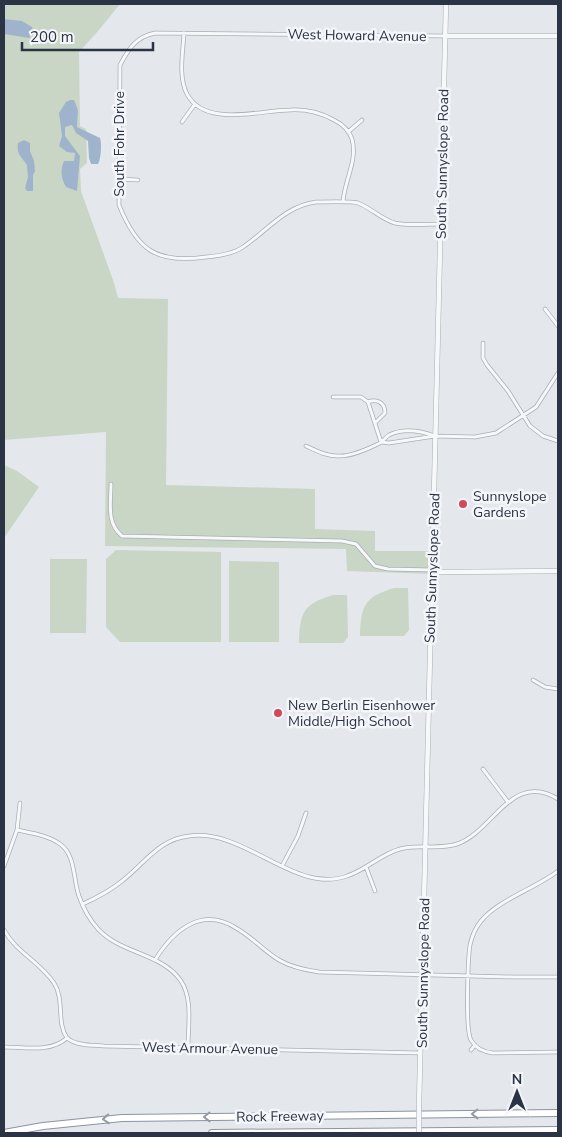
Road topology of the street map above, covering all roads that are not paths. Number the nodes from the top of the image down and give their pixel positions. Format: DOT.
graph roads {
  1 [pos="446,4"];
  2 [pos="156,33"];
  3 [pos="184,33"];
  4 [pos="446,36"];
  5 [pos="558,36"];
  6 [pos="195,104"];
  7 [pos="362,120"];
  8 [pos="182,122"];
  9 [pos="348,132"];
  10 [pos="118,179"];
  11 [pos="138,180"];
  12 [pos="343,202"];
  13 [pos="441,224"];
  14 [pos="545,309"];
  15 [pos="558,326"];
  16 [pos="483,343"];
  17 [pos="558,373"];
  18 [pos="333,397"];
  19 [pos="368,402"];
  20 [pos="523,416"];
  21 [pos="376,422"];
  22 [pos="435,436"];
  23 [pos="558,441"];
  24 [pos="381,442"];
  25 [pos="306,446"];
  26 [pos="111,484"];
  27 [pos="432,570"];
  28 [pos="558,571"];
  29 [pos="533,680"];
  30 [pos="558,689"];
  31 [pos="483,769"];
  32 [pos="558,799"];
  33 [pos="20,802"];
  34 [pos="508,802"];
  35 [pos="306,813"];
  36 [pos="16,830"];
  37 [pos="426,846"];
  38 [pos="4,866"];
  39 [pos="282,866"];
  40 [pos="366,866"];
  41 [pos="558,871"];
  42 [pos="375,891"];
  43 [pos="83,904"];
  44 [pos="4,930"];
  45 [pos="154,960"];
  46 [pos="422,975"];
  47 [pos="469,976"];
  48 [pos="558,977"];
  49 [pos="67,1038"];
  50 [pos="475,1045"];
  51 [pos="4,1047"];
  52 [pos="188,1048"];
  53 [pos="470,1050"];
  54 [pos="558,1052"];
  55 [pos="421,1053"];
  56 [pos="558,1113"];
  57 [pos="558,1130"];
  58 [pos="4,1133"];
  59 [pos="212,1133"];
  60 [pos="419,1133"];
  1 -- 4 [label="street, South Sunnyslope Road"];
  2 -- 3 [label="street, West Howard Avenue"];
  2 -- 10 [label="street, South Fohr Drive"];
  3 -- 4 [label="street, West Howard Avenue"];
  3 -- 6 [label="street"];
  4 -- 5 [label="street, West Howard Avenue"];
  4 -- 13 [label="street, South Sunnyslope Road"];
  6 -- 8 [label="street"];
  6 -- 9 [label="street"];
  7 -- 9 [label="street"];
  9 -- 12 [label="street"];
  10 -- 11 [label="street"];
  10 -- 12 [label="street, South Fohr Drive"];
  12 -- 13 [label="street"];
  13 -- 22 [label="street, South Sunnyslope Road"];
  14 -- 15 [label="street"];
  16 -- 20 [label="street"];
  17 -- 20 [label="street"];
  18 -- 19 [label="street"];
  19 -- 21 [label="street"];
  19 -- 21 [label="street"];
  20 -- 22 [label="street"];
  20 -- 23 [label="street"];
  21 -- 24 [label="street"];
  22 -- 24 [label="street"];
  22 -- 24 [label="street"];
  22 -- 27 [label="street, South Sunnyslope Road"];
  24 -- 25 [label="street"];
  26 -- 27 [label="street"];
  27 -- 28 [label="street"];
  27 -- 37 [label="street, South Sunnyslope Road"];
  29 -- 30 [label="street"];
  31 -- 34 [label="street"];
  32 -- 34 [label="street"];
  33 -- 36 [label="street"];
  34 -- 37 [label="street"];
  35 -- 39 [label="street"];
  36 -- 38 [label="street"];
  36 -- 43 [label="street"];
  37 -- 40 [label="street"];
  37 -- 46 [label="street, South Sunnyslope Road"];
  39 -- 40 [label="street"];
  39 -- 43 [label="street"];
  40 -- 42 [label="street"];
  41 -- 47 [label="street"];
  43 -- 45 [label="street"];
  44 -- 49 [label="street"];
  45 -- 46 [label="street"];
  45 -- 52 [label="street"];
  46 -- 47 [label="street"];
  46 -- 55 [label="street, South Sunnyslope Road"];
  47 -- 48 [label="street"];
  47 -- 50 [label="street"];
  49 -- 51 [label="street"];
  49 -- 52 [label="street, West Armour Avenue"];
  50 -- 53 [label="street"];
  50 -- 54 [label="street"];
  52 -- 55 [label="street, West Armour Avenue"];
  55 -- 60 [label="street, South Sunnyslope Road, bridge"];
  56 -- 58 [label="highway, Rock Freeway, one-way"];
  57 -- 59 [label="highway, Rock Freeway"];
}
